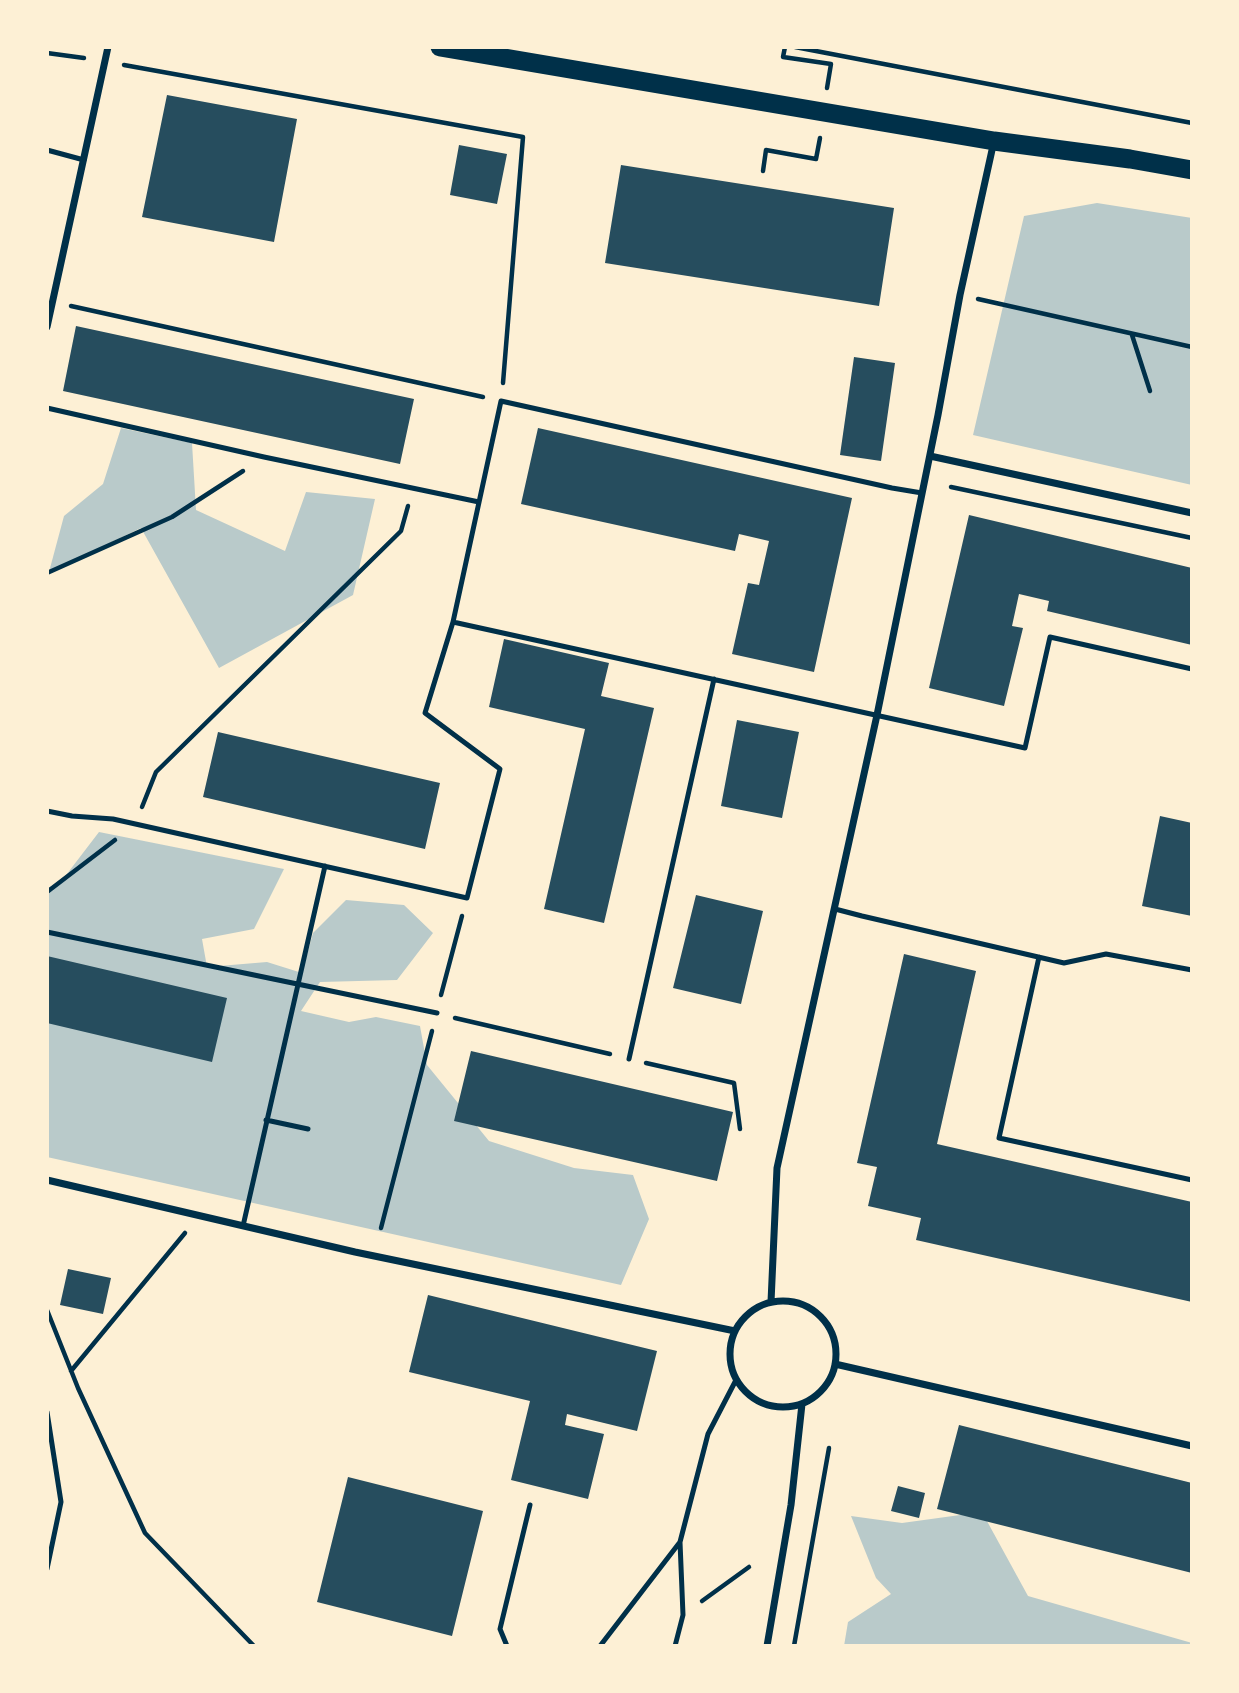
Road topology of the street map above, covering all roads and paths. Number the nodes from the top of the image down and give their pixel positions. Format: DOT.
graph roads {
  1 [pos="108,47"];
  2 [pos="440,47"];
  3 [pos="785,47"];
  4 [pos="795,47"];
  5 [pos="47,53"];
  6 [pos="105,62"];
  7 [pos="831,64"];
  8 [pos="1192,123"];
  9 [pos="994,141"];
  10 [pos="47,150"];
  11 [pos="816,159"];
  12 [pos="84,160"];
  13 [pos="1192,170"];
  14 [pos="763,171"];
  15 [pos="960,295"];
  16 [pos="62,304"];
  17 [pos="47,327"];
  18 [pos="1132,334"];
  19 [pos="1192,347"];
  20 [pos="1150,391"];
  21 [pos="501,401"];
  22 [pos="47,408"];
  23 [pos="930,456"];
  24 [pos="264,457"];
  25 [pos="412,488"];
  26 [pos="951,488"];
  27 [pos="922,493"];
  28 [pos="479,502"];
  29 [pos="1192,513"];
  30 [pos="1192,538"];
  31 [pos="47,573"];
  32 [pos="453,622"];
  33 [pos="1192,669"];
  34 [pos="715,680"];
  35 [pos="877,715"];
  36 [pos="47,811"];
  37 [pos="135,824"];
  38 [pos="325,866"];
  39 [pos="47,892"];
  40 [pos="467,898"];
  41 [pos="835,909"];
  42 [pos="47,932"];
  43 [pos="1039,957"];
  44 [pos="1192,970"];
  45 [pos="298,984"];
  46 [pos="437,1013"];
  47 [pos="629,1059"];
  48 [pos="266,1120"];
  49 [pos="308,1129"];
  50 [pos="740,1129"];
  51 [pos="47,1180"];
  52 [pos="1192,1180"];
  53 [pos="199,1216"];
  54 [pos="243,1226"];
  55 [pos="381,1228"];
  56 [pos="771,1302"];
  57 [pos="47,1310"];
  58 [pos="735,1331"];
  59 [pos="835,1364"];
  60 [pos="71,1371"];
  61 [pos="736,1380"];
  62 [pos="803,1404"];
  63 [pos="47,1412"];
  64 [pos="1192,1447"];
  65 [pos="829,1448"];
  66 [pos="530,1505"];
  67 [pos="680,1542"];
  68 [pos="749,1567"];
  69 [pos="47,1569"];
  70 [pos="682,1615"];
  71 [pos="254,1646"];
  72 [pos="507,1646"];
  73 [pos="600,1646"];
  74 [pos="675,1646"];
  75 [pos="767,1646"];
  76 [pos="794,1646"];
  1 -- 6 [label="street"];
  2 -- 9 [label="highway"];
  3 -- 7 [label="path"];
  4 -- 8 [label="path"];
  5 -- 6 [label="path"];
  6 -- 12 [label="street"];
  6 -- 21 [label="path"];
  9 -- 13 [label="highway"];
  9 -- 15 [label="street"];
  10 -- 12 [label="lane"];
  11 -- 14 [label="path"];
  12 -- 17 [label="street"];
  15 -- 18 [label="path"];
  15 -- 23 [label="street"];
  16 -- 21 [label="path"];
  18 -- 19 [label="path"];
  18 -- 20 [label="path"];
  21 -- 27 [label="lane"];
  21 -- 28 [label="lane"];
  22 -- 24 [label="lane"];
  23 -- 27 [label="street"];
  23 -- 29 [label="street"];
  24 -- 25 [label="lane"];
  24 -- 31 [label="path"];
  25 -- 28 [label="lane"];
  25 -- 37 [label="path"];
  26 -- 30 [label="path"];
  27 -- 35 [label="street"];
  28 -- 32 [label="lane"];
  32 -- 34 [label="lane"];
  32 -- 40 [label="lane"];
  33 -- 35 [label="lane"];
  34 -- 35 [label="lane"];
  34 -- 47 [label="lane"];
  35 -- 41 [label="street"];
  36 -- 37 [label="lane"];
  37 -- 38 [label="lane"];
  37 -- 39 [label="path"];
  38 -- 40 [label="lane"];
  38 -- 45 [label="lane"];
  40 -- 46 [label="path"];
  41 -- 43 [label="lane"];
  41 -- 56 [label="street"];
  42 -- 45 [label="lane"];
  43 -- 44 [label="lane"];
  43 -- 52 [label="lane"];
  45 -- 46 [label="lane"];
  45 -- 48 [label="lane"];
  46 -- 47 [label="path"];
  46 -- 55 [label="path"];
  47 -- 50 [label="path"];
  48 -- 49 [label="lane"];
  48 -- 54 [label="lane"];
  51 -- 53 [label="street"];
  53 -- 54 [label="street"];
  53 -- 60 [label="path"];
  54 -- 58 [label="street"];
  56 -- 58 [label="street"];
  56 -- 59 [label="street"];
  57 -- 60 [label="path"];
  58 -- 61 [label="street"];
  59 -- 62 [label="street"];
  59 -- 64 [label="street"];
  60 -- 71 [label="path"];
  61 -- 62 [label="street"];
  61 -- 67 [label="lane"];
  62 -- 75 [label="street"];
  63 -- 69 [label="lane"];
  65 -- 76 [label="path"];
  66 -- 72 [label="lane"];
  67 -- 70 [label="lane"];
  67 -- 73 [label="lane"];
  68 -- 70 [label="path"];
  70 -- 74 [label="lane"];
}
